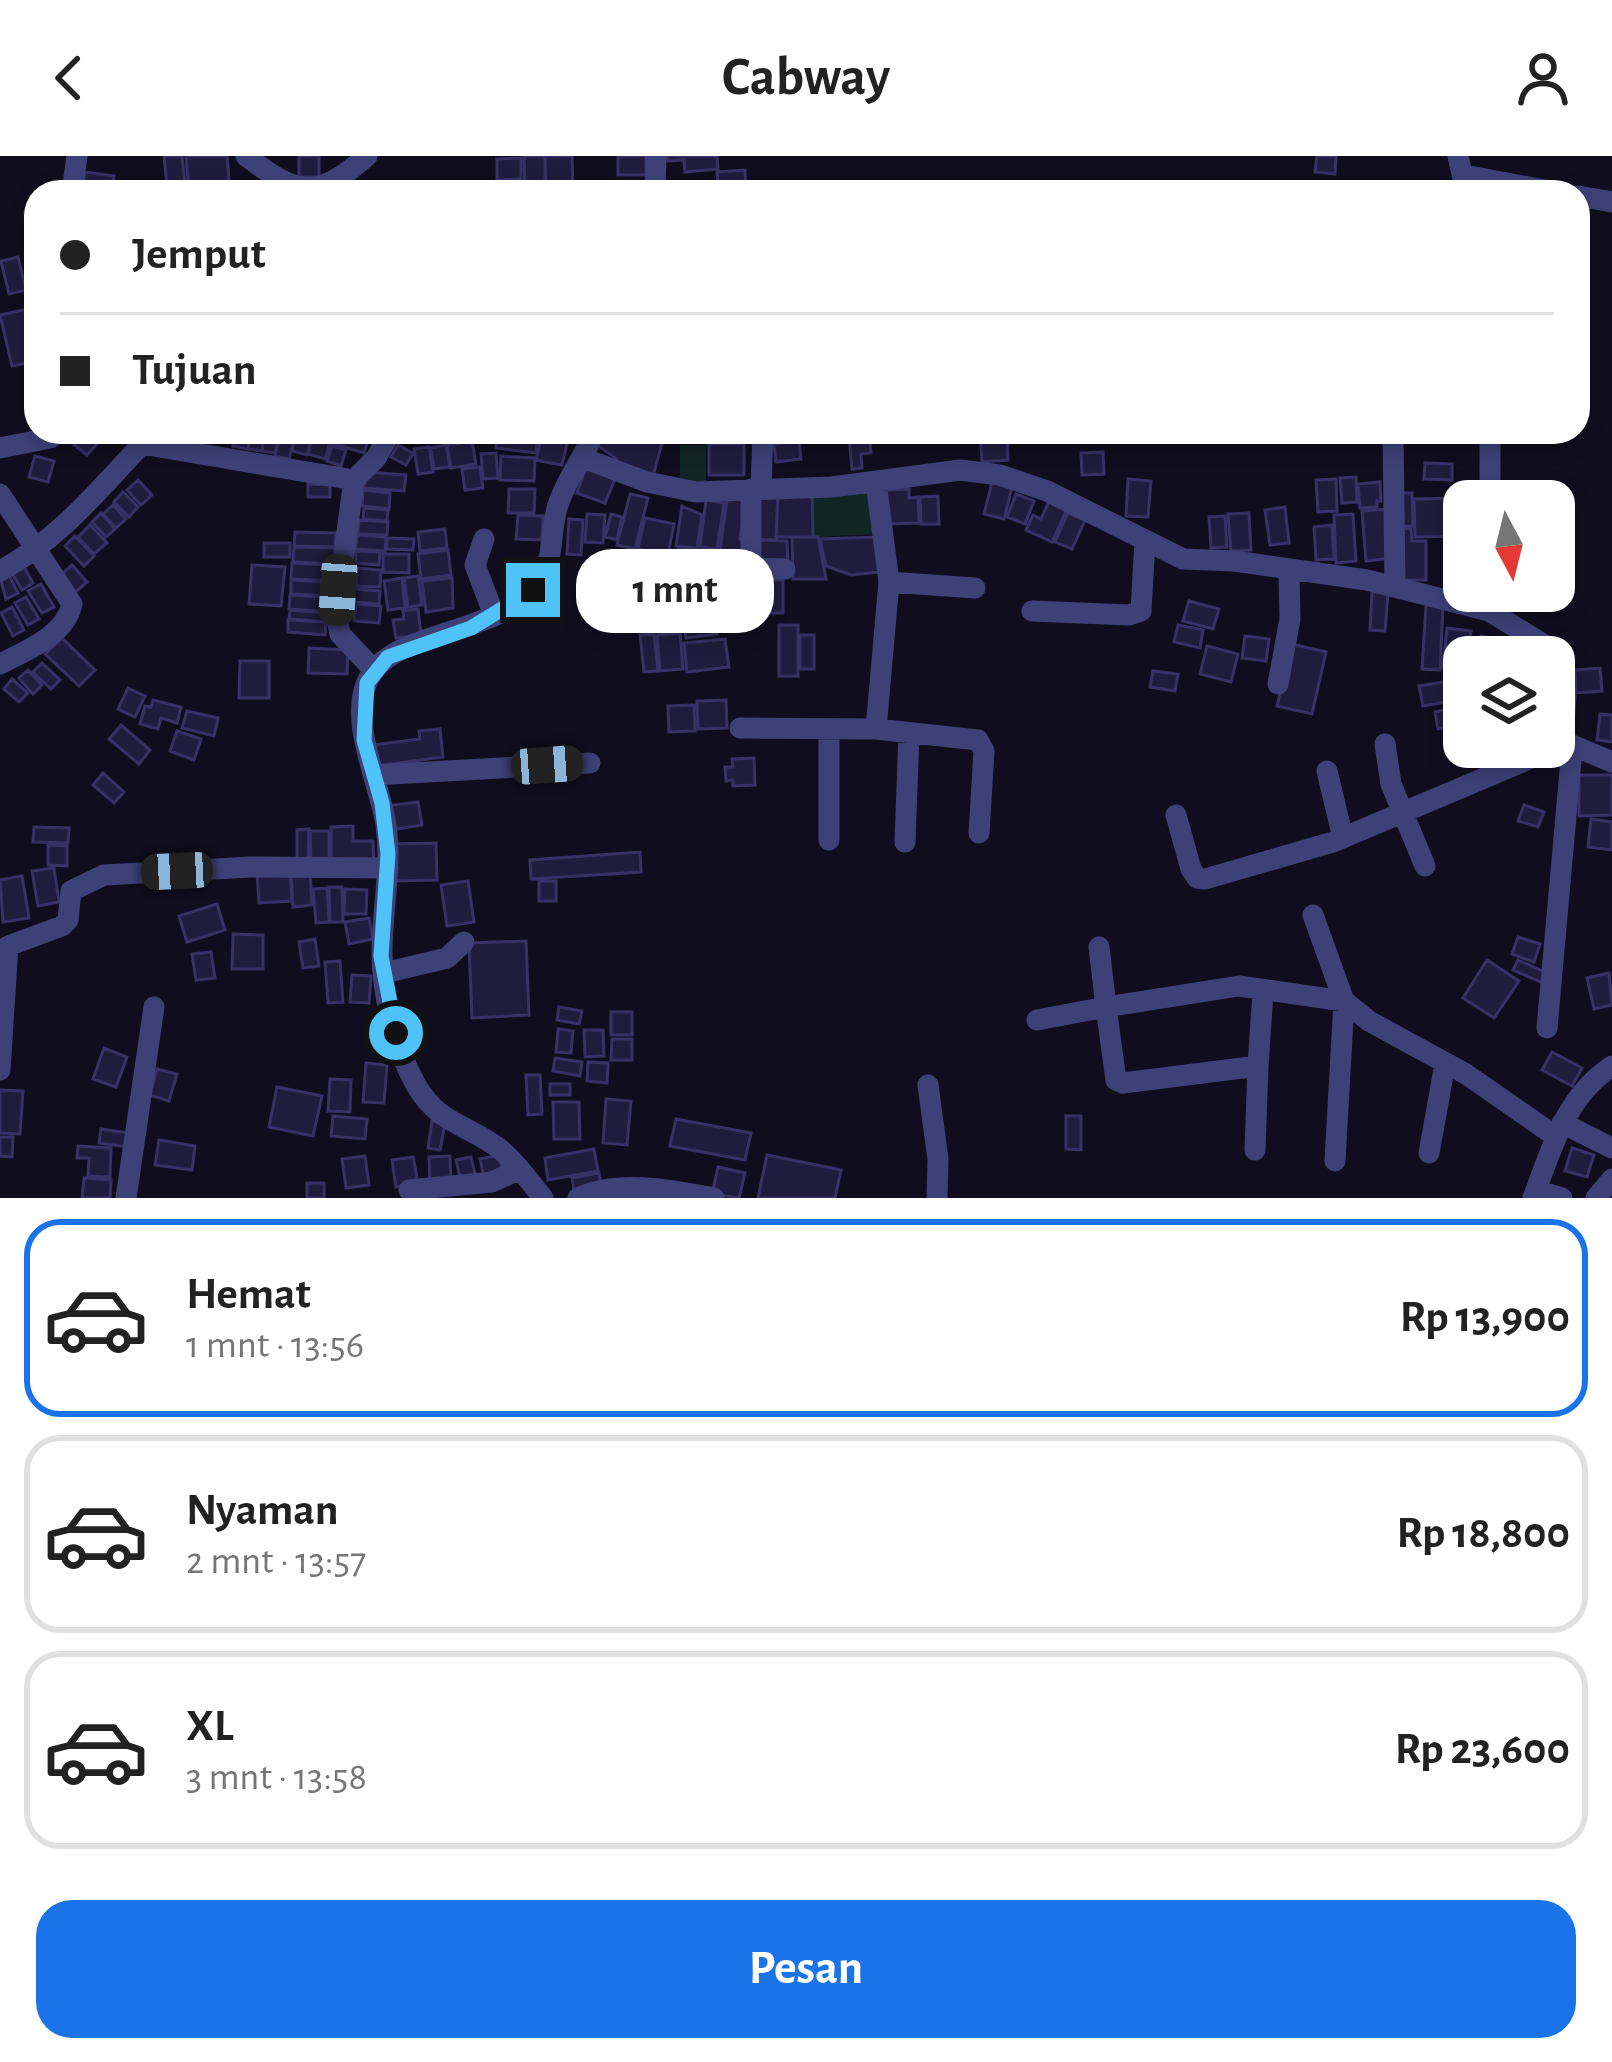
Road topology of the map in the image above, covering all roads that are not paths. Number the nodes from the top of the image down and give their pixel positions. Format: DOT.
graph roads {
  1 [pos="246,156"];
  2 [pos="367,156"];
  3 [pos="1463,174"];
  4 [pos="277,180"];
  5 [pos="335,180"];
  6 [pos="1494,180"];
  7 [pos="143,444"];
  8 [pos="177,444"];
  9 [pos="384,444"];
  10 [pos="589,444"];
  11 [pos="762,444"];
  12 [pos="1393,444"];
  13 [pos="1490,444"];
  14 [pos="583,458"];
  15 [pos="354,480"];
  16 [pos="1490,480"];
  17 [pos="876,482"];
  18 [pos="756,489"];
  19 [pos="0,494"];
  20 [pos="484,539"];
  21 [pos="1145,540"];
  22 [pos="35,552"];
  23 [pos="785,569"];
  24 [pos="0,571"];
  25 [pos="1289,571"];
  26 [pos="889,582"];
  27 [pos="1395,586"];
  28 [pos="975,588"];
  29 [pos="1443,594"];
  30 [pos="1032,611"];
  31 [pos="1503,612"];
  32 [pos="494,615"];
  33 [pos="1533,636"];
  34 [pos="0,664"];
  35 [pos="374,670"];
  36 [pos="1278,684"];
  37 [pos="740,728"];
  38 [pos="876,729"];
  39 [pos="829,730"];
  40 [pos="909,733"];
  41 [pos="1385,744"];
  42 [pos="1575,746"];
  43 [pos="1612,762"];
  44 [pos="590,763"];
  45 [pos="1510,768"];
  46 [pos="1570,768"];
  47 [pos="1327,771"];
  48 [pos="373,776"];
  49 [pos="1176,815"];
  50 [pos="1403,815"];
  51 [pos="979,833"];
  52 [pos="1343,838"];
  53 [pos="829,840"];
  54 [pos="905,842"];
  55 [pos="1424,866"];
  56 [pos="388,868"];
  57 [pos="1313,916"];
  58 [pos="464,941"];
  59 [pos="1099,947"];
  60 [pos="384,973"];
  61 [pos="1263,992"];
  62 [pos="1344,1001"];
  63 [pos="154,1007"];
  64 [pos="1106,1007"];
  65 [pos="1036,1020"];
  66 [pos="1547,1028"];
  67 [pos="2,1036"];
  68 [pos="1444,1064"];
  69 [pos="1258,1066"];
  70 [pos="1612,1066"];
  71 [pos="0,1070"];
  72 [pos="928,1085"];
  73 [pos="1559,1130"];
  74 [pos="1612,1148"];
  75 [pos="1255,1150"];
  76 [pos="1429,1153"];
  77 [pos="1336,1161"];
  78 [pos="520,1169"];
  79 [pos="1612,1179"];
  80 [pos="409,1190"];
  81 [pos="1535,1194"];
  82 [pos="126,1198"];
  83 [pos="543,1198"];
  84 [pos="578,1198"];
  85 [pos="714,1198"];
  86 [pos="937,1198"];
  87 [pos="1562,1198"];
  88 [pos="1596,1198"];
  1 -- 4 [label="street"];
  2 -- 5 [label="street"];
  3 -- 6 [label="street"];
  7 -- 22 [label="street"];
  8 -- 15 [label="street"];
  9 -- 15 [label="street"];
  10 -- 14 [label="street"];
  11 -- 18 [label="street"];
  12 -- 27 [label="street"];
  13 -- 16 [label="street"];
  14 -- 18 [label="street"];
  14 -- 32 [label="street"];
  15 -- 35 [label="street"];
  17 -- 18 [label="street"];
  17 -- 21 [label="street"];
  17 -- 26 [label="street"];
  18 -- 23 [label="street"];
  19 -- 22 [label="street"];
  20 -- 32 [label="street"];
  21 -- 25 [label="street"];
  21 -- 30 [label="street"];
  22 -- 24 [label="street"];
  22 -- 34 [label="street"];
  25 -- 27 [label="street"];
  25 -- 36 [label="street"];
  26 -- 28 [label="street"];
  26 -- 38 [label="street"];
  27 -- 29 [label="street"];
  31 -- 33 [label="street"];
  32 -- 35 [label="street"];
  35 -- 48 [label="street"];
  37 -- 39 [label="street"];
  38 -- 39 [label="street"];
  38 -- 40 [label="street"];
  39 -- 53 [label="street"];
  40 -- 51 [label="street"];
  40 -- 54 [label="street"];
  41 -- 50 [label="street"];
  42 -- 43 [label="street"];
  44 -- 48 [label="street"];
  45 -- 50 [label="street"];
  46 -- 66 [label="street"];
  47 -- 52 [label="street"];
  48 -- 56 [label="street"];
  49 -- 52 [label="street"];
  50 -- 52 [label="street"];
  50 -- 55 [label="street"];
  56 -- 60 [label="street"];
  56 -- 67 [label="street"];
  57 -- 62 [label="street"];
  58 -- 60 [label="street"];
  59 -- 64 [label="street"];
  60 -- 78 [label="street"];
  61 -- 62 [label="street"];
  61 -- 64 [label="street"];
  61 -- 69 [label="street"];
  62 -- 68 [label="street"];
  62 -- 77 [label="street"];
  63 -- 82 [label="street"];
  64 -- 65 [label="street"];
  64 -- 69 [label="street"];
  67 -- 71 [label="street"];
  68 -- 73 [label="street"];
  68 -- 76 [label="street"];
  69 -- 75 [label="street"];
  70 -- 73 [label="street"];
  72 -- 86 [label="street"];
  73 -- 74 [label="street"];
  73 -- 81 [label="street"];
  78 -- 80 [label="street"];
  78 -- 83 [label="street"];
  79 -- 88 [label="street"];
  81 -- 87 [label="street"];
  84 -- 85 [label="street"];
}
